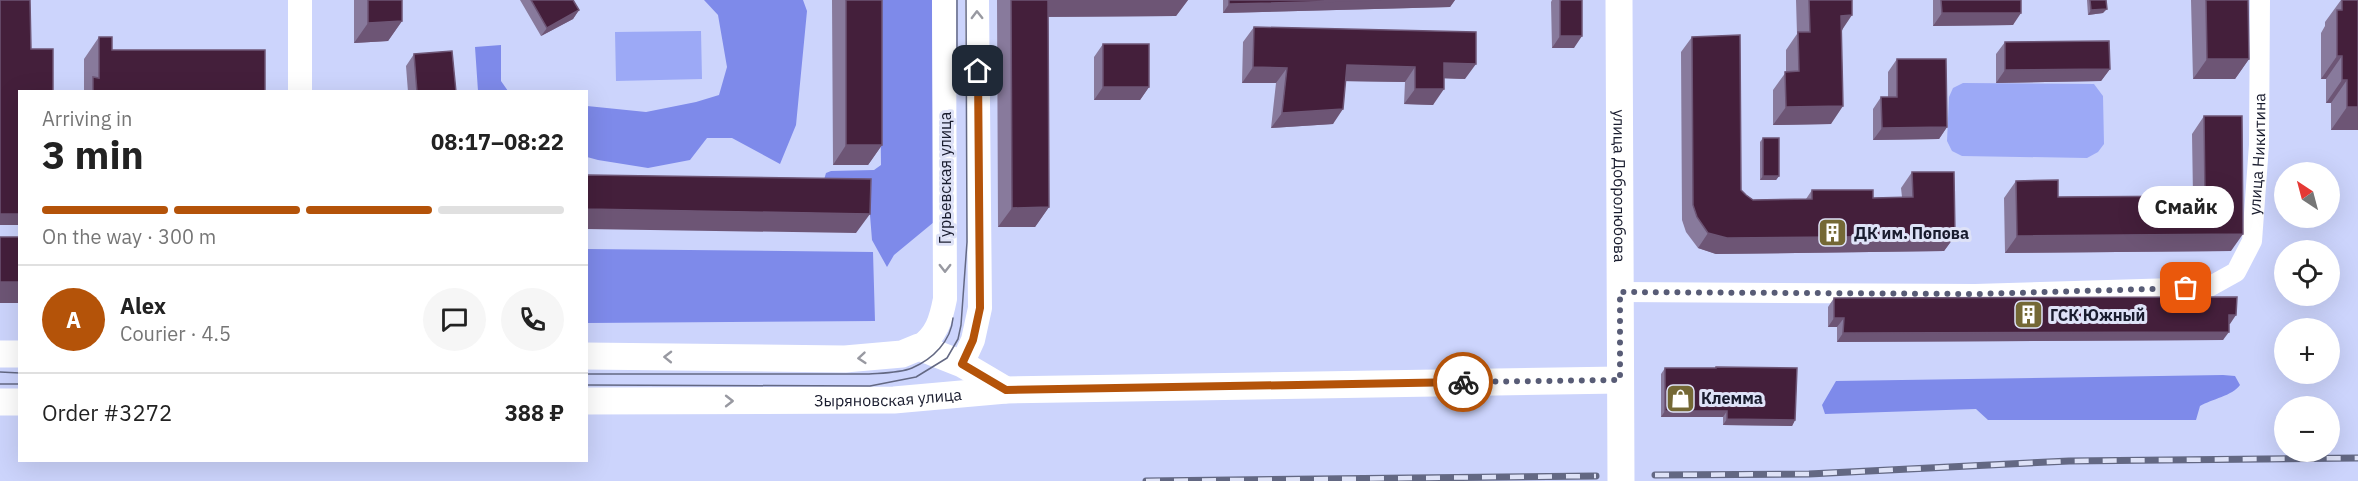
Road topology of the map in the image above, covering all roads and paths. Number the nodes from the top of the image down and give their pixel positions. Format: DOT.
graph roads {
  1 [pos="300,0"];
  2 [pos="944,0"];
  3 [pos="977,0"];
  4 [pos="1619,0"];
  5 [pos="2260,0"];
  6 [pos="300,90"];
  7 [pos="1620,292"];
  8 [pos="919,347"];
  9 [pos="0,354"];
  10 [pos="18,354"];
  11 [pos="588,356"];
  12 [pos="962,364"];
  13 [pos="1620,380"];
  14 [pos="1006,390"];
  15 [pos="894,400"];
  16 [pos="588,401"];
  17 [pos="0,402"];
  18 [pos="18,402"];
  19 [pos="1621,481"];
  1 -- 6 [label="street"];
  2 -- 8 [label="street, Гурьевская улица, one-way"];
  12 -- 3 [label="street, Гурьевская улица, one-way"];
  4 -- 7 [label="main road, улица Добролюбова"];
  5 -- 7 [label="street, улица Никитина"];
  7 -- 13 [label="main road, улица Добролюбова"];
  8 -- 11 [label="main road, one-way"];
  8 -- 12 [label="main road"];
  9 -- 10 [label="main road"];
  12 -- 14 [label="main road"];
  12 -- 15 [label="main road"];
  13 -- 14 [label="main road, Зыряновская улица"];
  13 -- 19 [label="main road, улица Добролюбова"];
  14 -- 15 [label="main road, Зыряновская улица"];
  16 -- 15 [label="main road, Зыряновская улица, one-way"];
  17 -- 18 [label="main road"];
}
